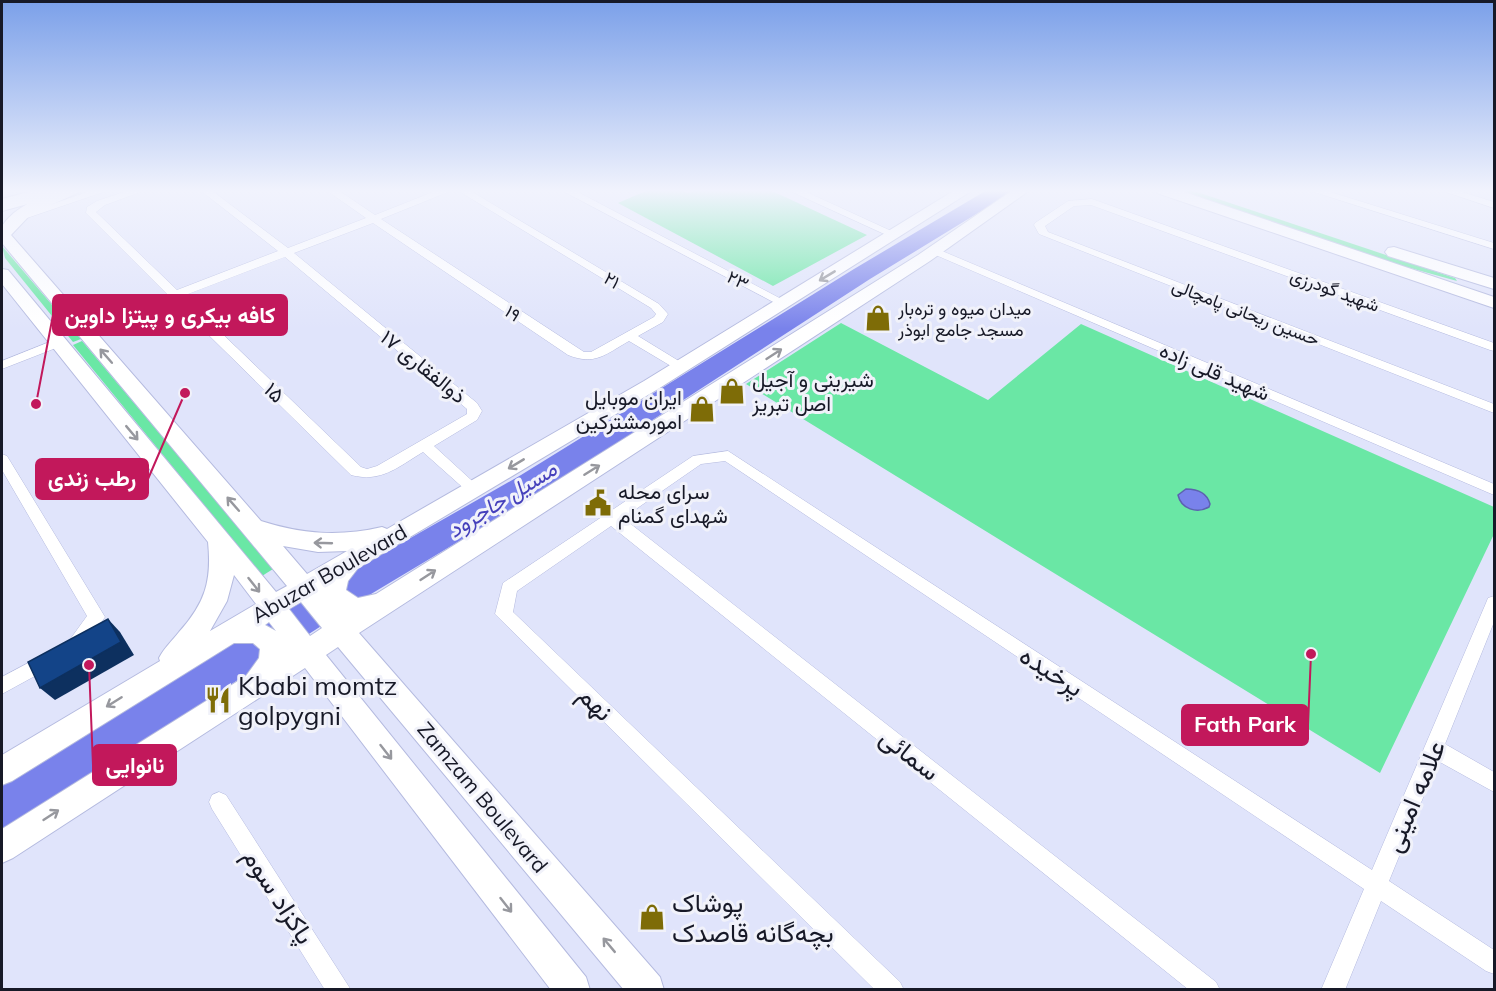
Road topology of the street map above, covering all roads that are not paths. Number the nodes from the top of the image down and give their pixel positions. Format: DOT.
graph roads {
  1 [pos="14,236"];
  2 [pos="115,236"];
  3 [pos="265,236"];
  4 [pos="328,236"];
  5 [pos="399,236"];
  6 [pos="539,236"];
  7 [pos="655,236"];
  8 [pos="893,236"];
  9 [pos="956,236"];
  10 [pos="1050,236"];
  11 [pos="1187,236"];
  12 [pos="1299,236"];
  13 [pos="1347,236"];
  14 [pos="1463,236"];
  15 [pos="1494,246"];
  16 [pos="935,251"];
  17 [pos="286,252"];
  18 [pos="1399,270"];
  19 [pos="3,271"];
  20 [pos="1453,271"];
  21 [pos="1494,285"];
  22 [pos="174,295"];
  23 [pos="783,303"];
  24 [pos="1494,303"];
  25 [pos="659,320"];
  26 [pos="84,330"];
  27 [pos="629,336"];
  28 [pos="57,343"];
  29 [pos="1494,347"];
  30 [pos="2,365"];
  31 [pos="681,366"];
  32 [pos="1494,409"];
  33 [pos="425,446"];
  34 [pos="728,456"];
  35 [pos="2,459"];
  36 [pos="382,470"];
  37 [pos="474,489"];
  38 [pos="1494,490"];
  39 [pos="612,518"];
  40 [pos="251,526"];
  41 [pos="401,531"];
  42 [pos="220,540"];
  43 [pos="1494,603"];
  44 [pos="328,605"];
  45 [pos="282,633"];
  46 [pos="1487,640"];
  47 [pos="152,678"];
  48 [pos="2,686"];
  49 [pos="1434,748"];
  50 [pos="2,771"];
  51 [pos="1494,783"];
  52 [pos="219,802"];
  53 [pos="2,847"];
  54 [pos="1376,885"];
  55 [pos="1494,963"];
  56 [pos="339,990"];
  57 [pos="573,990"];
  58 [pos="647,990"];
  59 [pos="892,990"];
  60 [pos="1208,990"];
  61 [pos="1333,990"];
  1 -- 26 [label="main road, Zamzam Boulevard"];
  2 -- 22 [label="street, ۱۵"];
  3 -- 17 [label="street"];
  4 -- 17 [label="street"];
  5 -- 27 [label="street, ۱۹"];
  6 -- 25 [label="street, ۲۱"];
  7 -- 23 [label="street, ۲۳"];
  8 -- 23 [label="main road, Abuzar Boulevard, one-way"];
  9 -- 16 [label="main road"];
  10 -- 32 [label="street, حسین ریحانی پامچالی"];
  11 -- 29 [label="street, شهید گودرزی"];
  12 -- 18 [label="main road"];
  13 -- 20 [label="main road"];
  14 -- 15 [label="street"];
  16 -- 38 [label="street, شهید قلی زاده"];
  44 -- 16 [label="main road, one-way"];
  17 -- 22 [label="street"];
  17 -- 33 [label="street, ذوالفقاری ۱۷"];
  18 -- 20 [label="main road"];
  18 -- 24 [label="main road"];
  19 -- 28 [label="main road"];
  20 -- 21 [label="main road"];
  22 -- 26 [label="street"];
  22 -- 36 [label="street, ۱۵"];
  23 -- 31 [label="main road, Abuzar Boulevard"];
  25 -- 27 [label="street, ۱۹"];
  40 -- 26 [label="main road, Zamzam Boulevard, one-way"];
  27 -- 31 [label="street"];
  28 -- 30 [label="street"];
  28 -- 42 [label="main road, one-way"];
  31 -- 37 [label="main road, Abuzar Boulevard, one-way"];
  33 -- 36 [label="street, ذوالفقاری ۱۷"];
  33 -- 37 [label="street"];
  34 -- 39 [label="street, نهم"];
  34 -- 54 [label="street, پرخیده"];
  35 -- 48 [label="street"];
  37 -- 41 [label="main road, Abuzar Boulevard"];
  39 -- 59 [label="street, نهم"];
  39 -- 60 [label="street, سمائی"];
  41 -- 40 [label="main road, one-way"];
  40 -- 44 [label="main road, Zamzam Boulevard"];
  41 -- 44 [label="main road, Abuzar Boulevard"];
  42 -- 45 [label="main road, one-way"];
  42 -- 47 [label="main road"];
  43 -- 46 [label="street, علامه امینی"];
  44 -- 45 [label="main road"];
  44 -- 45 [label="main road, Abuzar Boulevard"];
  58 -- 44 [label="main road, Zamzam Boulevard, one-way"];
  45 -- 47 [label="main road, Abuzar Boulevard"];
  53 -- 45 [label="main road, one-way"];
  45 -- 57 [label="main road, one-way"];
  46 -- 49 [label="street, علامه امینی"];
  47 -- 50 [label="main road, Abuzar Boulevard, one-way"];
  49 -- 51 [label="street"];
  49 -- 54 [label="street, علامه امینی"];
  52 -- 56 [label="street, پاکزاد سوم"];
  54 -- 55 [label="street, پرخیده"];
  54 -- 61 [label="street, علامه امینی"];
}
